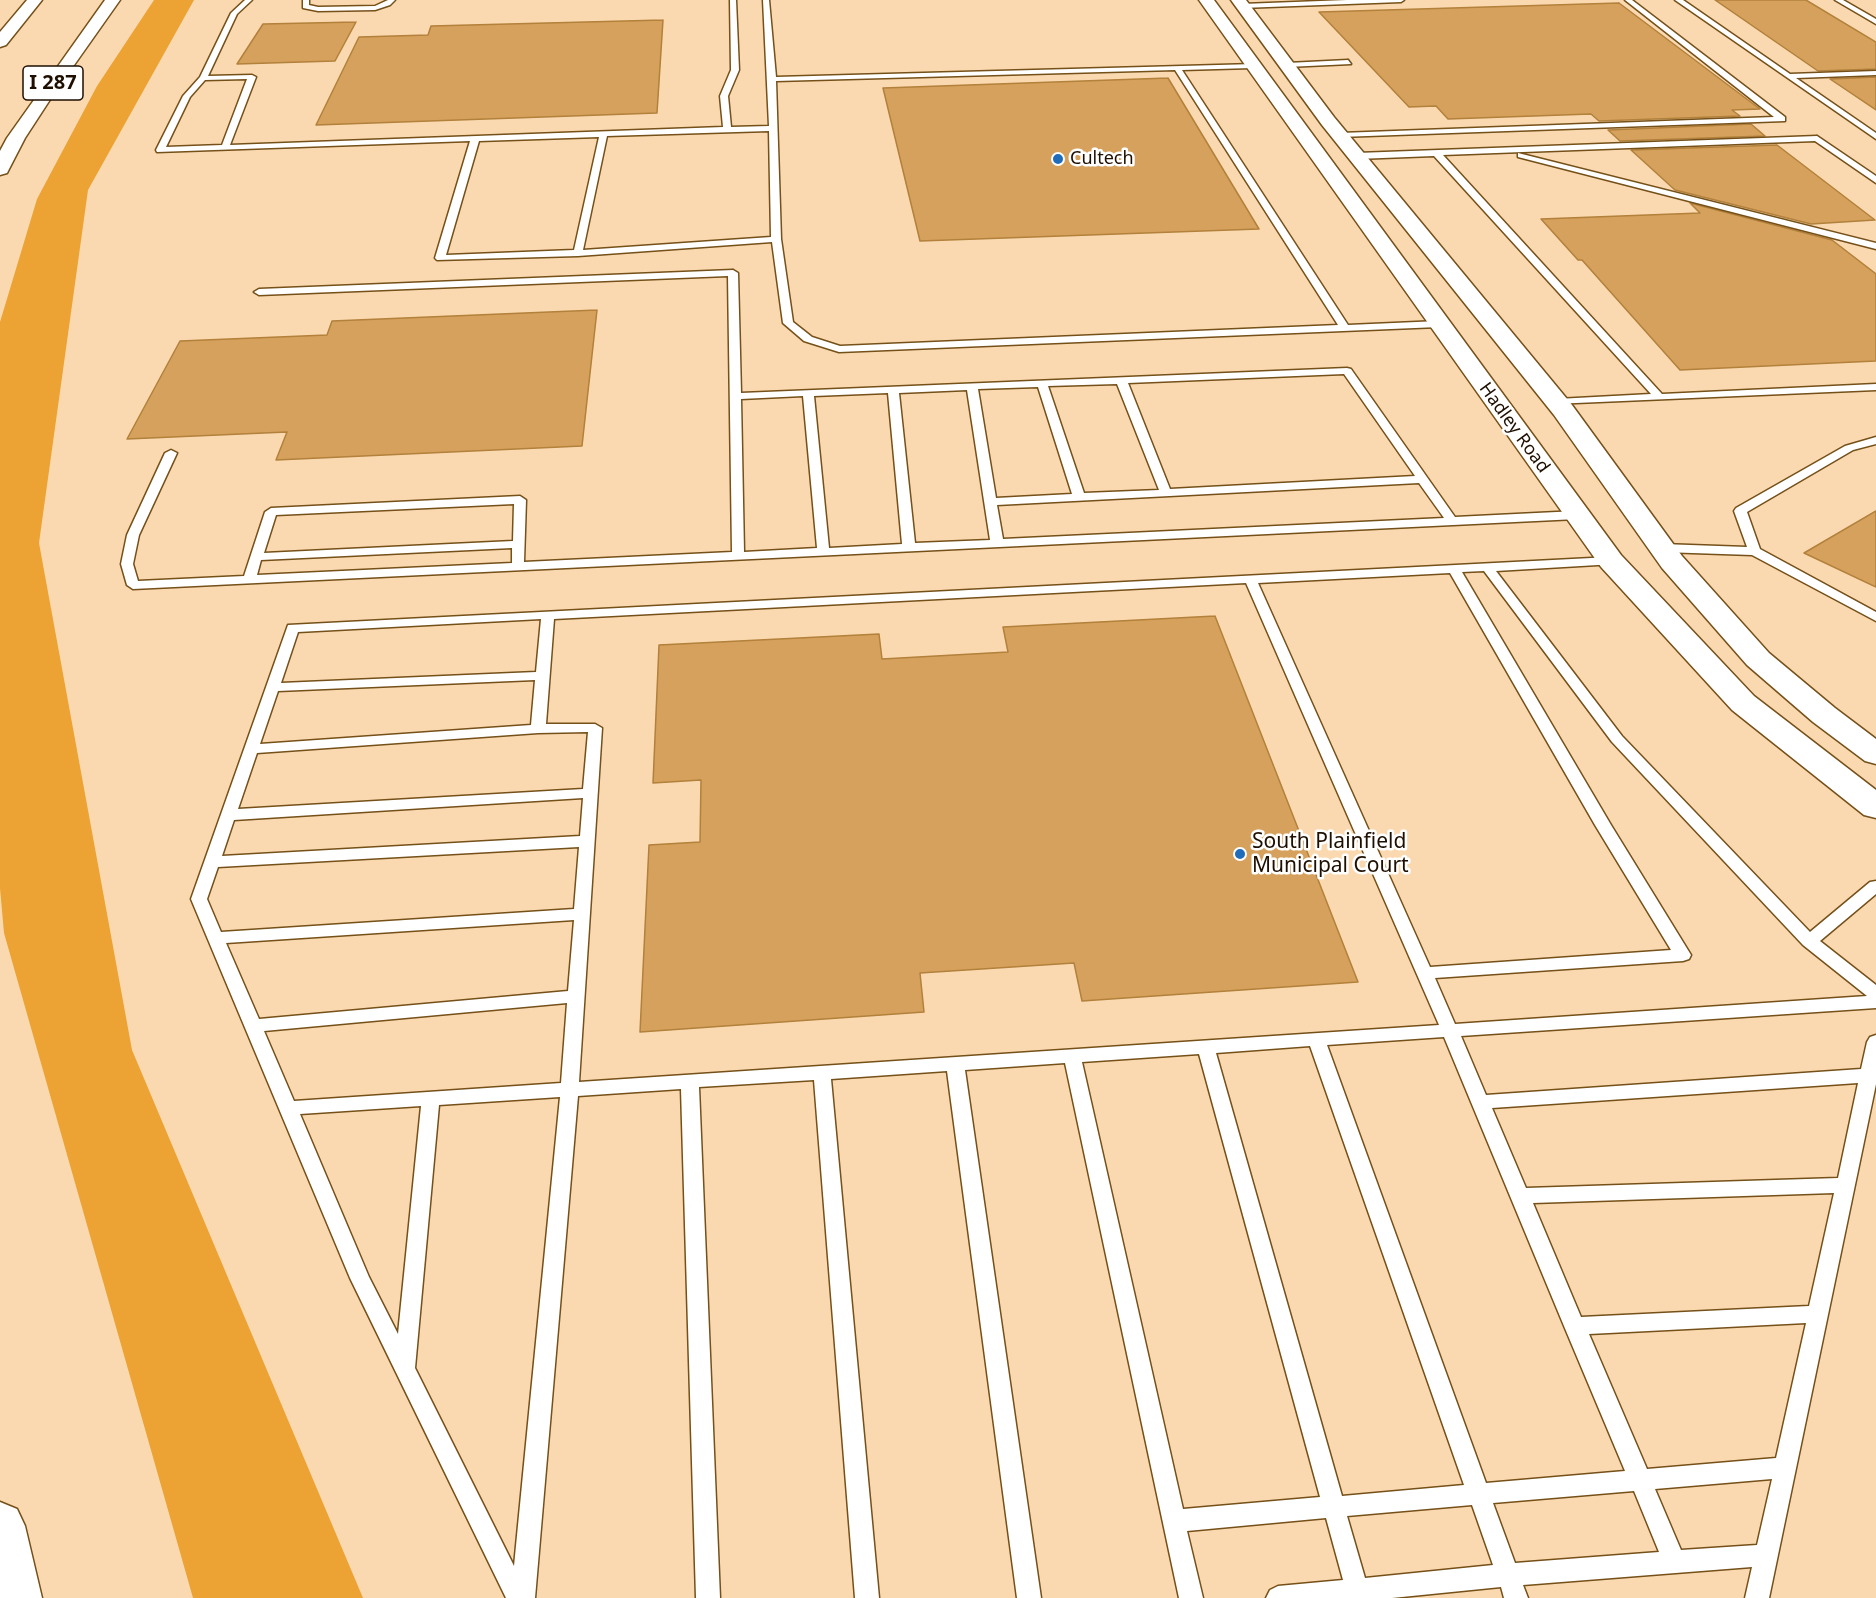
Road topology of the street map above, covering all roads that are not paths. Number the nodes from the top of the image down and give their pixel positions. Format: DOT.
graph roads {
  1 [pos="35,0"];
  2 [pos="113,0"];
  3 [pos="249,0"];
  4 [pos="306,0"];
  5 [pos="392,0"];
  6 [pos="733,0"];
  7 [pos="766,0"];
  8 [pos="1206,0"];
  9 [pos="1401,0"];
  10 [pos="1628,0"];
  11 [pos="1678,0"];
  12 [pos="1838,0"];
  13 [pos="1240,3"];
  14 [pos="1876,22"];
  15 [pos="0,42"];
  16 [pos="1348,62"];
  17 [pos="1287,65"];
  18 [pos="1252,66"];
  19 [pos="1179,69"];
  20 [pos="1876,73"];
  21 [pos="1789,76"];
  22 [pos="203,78"];
  23 [pos="772,79"];
  24 [pos="773,128"];
  25 [pos="727,130"];
  26 [pos="603,135"];
  27 [pos="1340,135"];
  28 [pos="1876,137"];
  29 [pos="475,140"];
  30 [pos="225,148"];
  31 [pos="1504,151"];
  32 [pos="1436,153"];
  33 [pos="1357,156"];
  34 [pos="0,169"];
  35 [pos="1876,180"];
  36 [pos="776,239"];
  37 [pos="1876,246"];
  38 [pos="578,253"];
  39 [pos="259,292"];
  40 [pos="1439,324"];
  41 [pos="1346,328"];
  42 [pos="1121,380"];
  43 [pos="1042,383"];
  44 [pos="972,386"];
  45 [pos="1876,387"];
  46 [pos="892,389"];
  47 [pos="808,393"];
  48 [pos="735,396"];
  49 [pos="1659,397"];
  50 [pos="1557,402"];
  51 [pos="1876,441"];
  52 [pos="171,453"];
  53 [pos="1424,479"];
  54 [pos="1166,493"];
  55 [pos="1079,497"];
  56 [pos="991,502"];
  57 [pos="1577,515"];
  58 [pos="1452,521"];
  59 [pos="997,543"];
  60 [pos="519,544"];
  61 [pos="909,547"];
  62 [pos="822,551"];
  63 [pos="1755,551"];
  64 [pos="738,555"];
  65 [pos="1667,555"];
  66 [pos="256,557"];
  67 [pos="1611,561"];
  68 [pos="518,566"];
  69 [pos="1486,567"];
  70 [pos="1454,569"];
  71 [pos="249,579"];
  72 [pos="1250,579"];
  73 [pos="548,615"];
  74 [pos="1876,617"];
  75 [pos="543,676"];
  76 [pos="273,687"];
  77 [pos="538,729"];
  78 [pos="251,749"];
  79 [pos="1876,754"];
  80 [pos="590,793"];
  81 [pos="1876,807"];
  82 [pos="228,815"];
  83 [pos="587,841"];
  84 [pos="211,862"];
  85 [pos="1876,886"];
  86 [pos="582,914"];
  87 [pos="216,938"];
  88 [pos="1809,941"];
  89 [pos="1424,973"];
  90 [pos="1876,994"];
  91 [pos="576,996"];
  92 [pos="1876,1002"];
  93 [pos="253,1026"];
  94 [pos="1450,1031"];
  95 [pos="1316,1040"];
  96 [pos="1876,1042"];
  97 [pos="1206,1047"];
  98 [pos="1072,1056"];
  99 [pos="955,1064"];
  100 [pos="822,1074"];
  101 [pos="1869,1075"];
  102 [pos="690,1082"];
  103 [pos="570,1089"];
  104 [pos="431,1099"];
  105 [pos="1480,1102"];
  106 [pos="288,1108"];
  107 [pos="1845,1185"];
  108 [pos="1519,1196"];
  109 [pos="1819,1314"];
  110 [pos="1574,1326"];
  111 [pos="405,1368"];
  112 [pos="1786,1467"];
  113 [pos="1640,1480"];
  114 [pos="1478,1494"];
  115 [pos="1334,1506"];
  116 [pos="1174,1521"];
  117 [pos="0,1526"];
  118 [pos="1767,1555"];
  119 [pos="1675,1562"];
  120 [pos="1508,1575"];
  121 [pos="1358,1594"];
  122 [pos="16,1598"];
  123 [pos="518,1598"];
  124 [pos="523,1598"];
  125 [pos="708,1598"];
  126 [pos="867,1598"];
  127 [pos="1029,1598"];
  128 [pos="1191,1598"];
  129 [pos="1278,1598"];
  130 [pos="1516,1598"];
  131 [pos="1757,1598"];
  1 -- 15 [label="main road"];
  2 -- 34 [label="main road, I 287"];
  3 -- 22 [label="lane"];
  4 -- 5 [label="lane"];
  6 -- 25 [label="lane"];
  7 -- 23 [label="lane"];
  8 -- 18 [label="main road, Hadley Road"];
  9 -- 13 [label="lane"];
  10 -- 27 [label="lane"];
  11 -- 21 [label="lane"];
  12 -- 14 [label="lane"];
  13 -- 17 [label="main road"];
  16 -- 17 [label="lane"];
  17 -- 27 [label="main road"];
  18 -- 19 [label="lane"];
  18 -- 40 [label="main road, Hadley Road"];
  19 -- 23 [label="lane"];
  19 -- 41 [label="lane"];
  20 -- 21 [label="lane"];
  21 -- 28 [label="lane"];
  22 -- 30 [label="lane"];
  22 -- 30 [label="lane"];
  23 -- 24 [label="lane"];
  24 -- 25 [label="lane"];
  24 -- 36 [label="lane"];
  25 -- 26 [label="lane"];
  26 -- 29 [label="lane"];
  26 -- 38 [label="lane"];
  27 -- 33 [label="main road"];
  29 -- 30 [label="lane"];
  29 -- 38 [label="lane"];
  31 -- 32 [label="lane"];
  31 -- 35 [label="lane"];
  31 -- 37 [label="lane"];
  32 -- 33 [label="lane"];
  32 -- 49 [label="lane"];
  33 -- 50 [label="main road"];
  36 -- 38 [label="lane"];
  36 -- 41 [label="lane"];
  39 -- 48 [label="lane"];
  40 -- 41 [label="lane"];
  40 -- 57 [label="main road, Hadley Road"];
  42 -- 43 [label="lane"];
  42 -- 53 [label="lane"];
  42 -- 54 [label="lane"];
  43 -- 44 [label="lane"];
  43 -- 55 [label="lane"];
  44 -- 46 [label="lane"];
  44 -- 56 [label="lane"];
  45 -- 49 [label="lane"];
  46 -- 47 [label="lane"];
  46 -- 61 [label="lane"];
  47 -- 48 [label="lane"];
  47 -- 62 [label="lane"];
  48 -- 64 [label="lane"];
  49 -- 50 [label="lane"];
  50 -- 65 [label="main road"];
  51 -- 63 [label="lane"];
  52 -- 71 [label="lane"];
  53 -- 54 [label="lane"];
  53 -- 58 [label="lane"];
  54 -- 55 [label="lane"];
  55 -- 56 [label="lane"];
  56 -- 59 [label="lane"];
  57 -- 58 [label="lane"];
  57 -- 67 [label="main road, Hadley Road"];
  58 -- 59 [label="lane"];
  59 -- 61 [label="lane"];
  60 -- 66 [label="lane"];
  60 -- 66 [label="lane"];
  60 -- 68 [label="lane"];
  61 -- 62 [label="lane"];
  62 -- 64 [label="lane"];
  63 -- 65 [label="lane"];
  63 -- 74 [label="lane"];
  64 -- 68 [label="lane"];
  65 -- 67 [label="main road"];
  65 -- 79 [label="main road"];
  66 -- 71 [label="lane"];
  67 -- 69 [label="lane"];
  67 -- 81 [label="main road, Hadley Road"];
  68 -- 71 [label="lane"];
  69 -- 70 [label="lane"];
  69 -- 88 [label="lane"];
  70 -- 72 [label="lane"];
  70 -- 89 [label="lane"];
  72 -- 73 [label="lane"];
  72 -- 89 [label="lane"];
  73 -- 75 [label="lane"];
  73 -- 76 [label="lane"];
  75 -- 76 [label="lane"];
  75 -- 77 [label="lane"];
  76 -- 78 [label="lane"];
  77 -- 78 [label="lane"];
  77 -- 80 [label="lane"];
  78 -- 82 [label="lane"];
  80 -- 82 [label="lane"];
  80 -- 83 [label="lane"];
  82 -- 84 [label="lane"];
  83 -- 84 [label="lane"];
  83 -- 86 [label="lane"];
  84 -- 87 [label="lane"];
  85 -- 88 [label="lane"];
  86 -- 87 [label="lane"];
  86 -- 91 [label="lane"];
  87 -- 93 [label="lane"];
  88 -- 90 [label="lane"];
  89 -- 94 [label="lane"];
  91 -- 93 [label="lane"];
  91 -- 103 [label="lane"];
  92 -- 94 [label="lane"];
  93 -- 106 [label="lane"];
  94 -- 95 [label="lane"];
  94 -- 105 [label="lane"];
  95 -- 97 [label="lane"];
  95 -- 114 [label="lane"];
  96 -- 101 [label="lane"];
  97 -- 98 [label="lane"];
  97 -- 115 [label="lane"];
  98 -- 99 [label="lane"];
  98 -- 116 [label="lane"];
  99 -- 100 [label="lane"];
  99 -- 127 [label="lane"];
  100 -- 102 [label="lane"];
  100 -- 126 [label="lane"];
  101 -- 105 [label="lane"];
  101 -- 107 [label="lane"];
  102 -- 103 [label="lane"];
  102 -- 125 [label="lane"];
  103 -- 104 [label="lane"];
  103 -- 124 [label="lane"];
  104 -- 106 [label="lane"];
  104 -- 111 [label="lane"];
  105 -- 108 [label="lane"];
  106 -- 111 [label="lane"];
  107 -- 108 [label="lane"];
  107 -- 109 [label="lane"];
  108 -- 110 [label="lane"];
  109 -- 110 [label="lane"];
  109 -- 112 [label="lane"];
  110 -- 113 [label="lane"];
  111 -- 123 [label="lane"];
  112 -- 113 [label="lane"];
  112 -- 118 [label="lane"];
  113 -- 114 [label="lane"];
  113 -- 119 [label="lane"];
  114 -- 115 [label="lane"];
  114 -- 120 [label="lane"];
  115 -- 116 [label="lane"];
  115 -- 121 [label="lane"];
  116 -- 128 [label="lane"];
  117 -- 122 [label="main road"];
  118 -- 119 [label="lane"];
  118 -- 131 [label="lane"];
  119 -- 120 [label="lane"];
  120 -- 121 [label="lane"];
  120 -- 130 [label="lane"];
  121 -- 129 [label="lane"];
}
